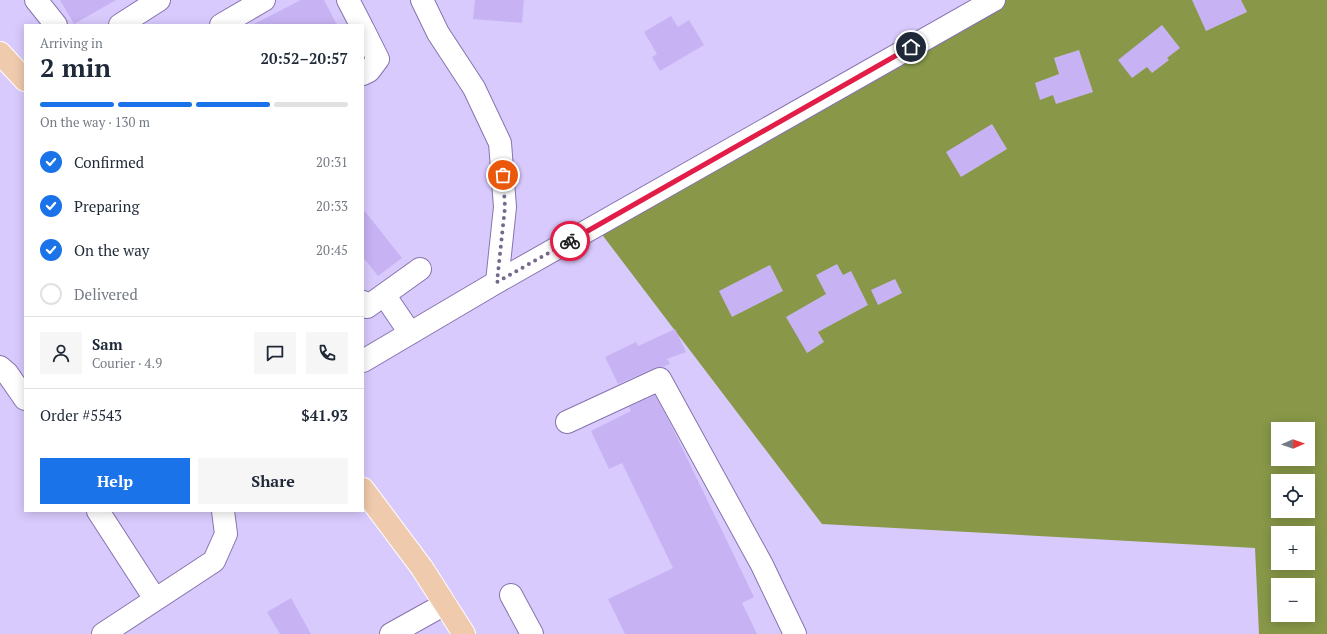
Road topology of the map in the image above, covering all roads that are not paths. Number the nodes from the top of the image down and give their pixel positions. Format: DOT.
graph roads {
  1 [pos="36,0"];
  2 [pos="159,0"];
  3 [pos="264,0"];
  4 [pos="348,0"];
  5 [pos="422,0"];
  6 [pos="994,0"];
  7 [pos="55,24"];
  8 [pos="122,24"];
  9 [pos="223,24"];
  10 [pos="360,24"];
  11 [pos="364,31"];
  12 [pos="2,59"];
  13 [pos="364,74"];
  14 [pos="24,79"];
  15 [pos="420,270"];
  16 [pos="497,282"];
  17 [pos="385,296"];
  18 [pos="364,306"];
  19 [pos="410,333"];
  20 [pos="364,360"];
  21 [pos="0,367"];
  22 [pos="24,398"];
  23 [pos="567,422"];
  24 [pos="364,490"];
  25 [pos="99,512"];
  26 [pos="223,512"];
  27 [pos="511,595"];
  28 [pos="155,599"];
  29 [pos="445,604"];
  30 [pos="103,634"];
  31 [pos="391,634"];
  32 [pos="464,634"];
  33 [pos="532,634"];
  34 [pos="795,634"];
  1 -- 7 [label="street"];
  2 -- 8 [label="street"];
  3 -- 9 [label="street"];
  4 -- 10 [label="street"];
  5 -- 16 [label="street"];
  6 -- 16 [label="street"];
  11 -- 13 [label="street"];
  12 -- 14 [label="main road"];
  15 -- 17 [label="street"];
  16 -- 19 [label="street"];
  17 -- 18 [label="street"];
  17 -- 19 [label="street"];
  19 -- 20 [label="street"];
  21 -- 22 [label="street"];
  23 -- 34 [label="street"];
  24 -- 29 [label="main road"];
  25 -- 28 [label="street"];
  26 -- 28 [label="street"];
  27 -- 33 [label="street"];
  28 -- 30 [label="street"];
  29 -- 31 [label="street"];
  29 -- 32 [label="main road"];
}
